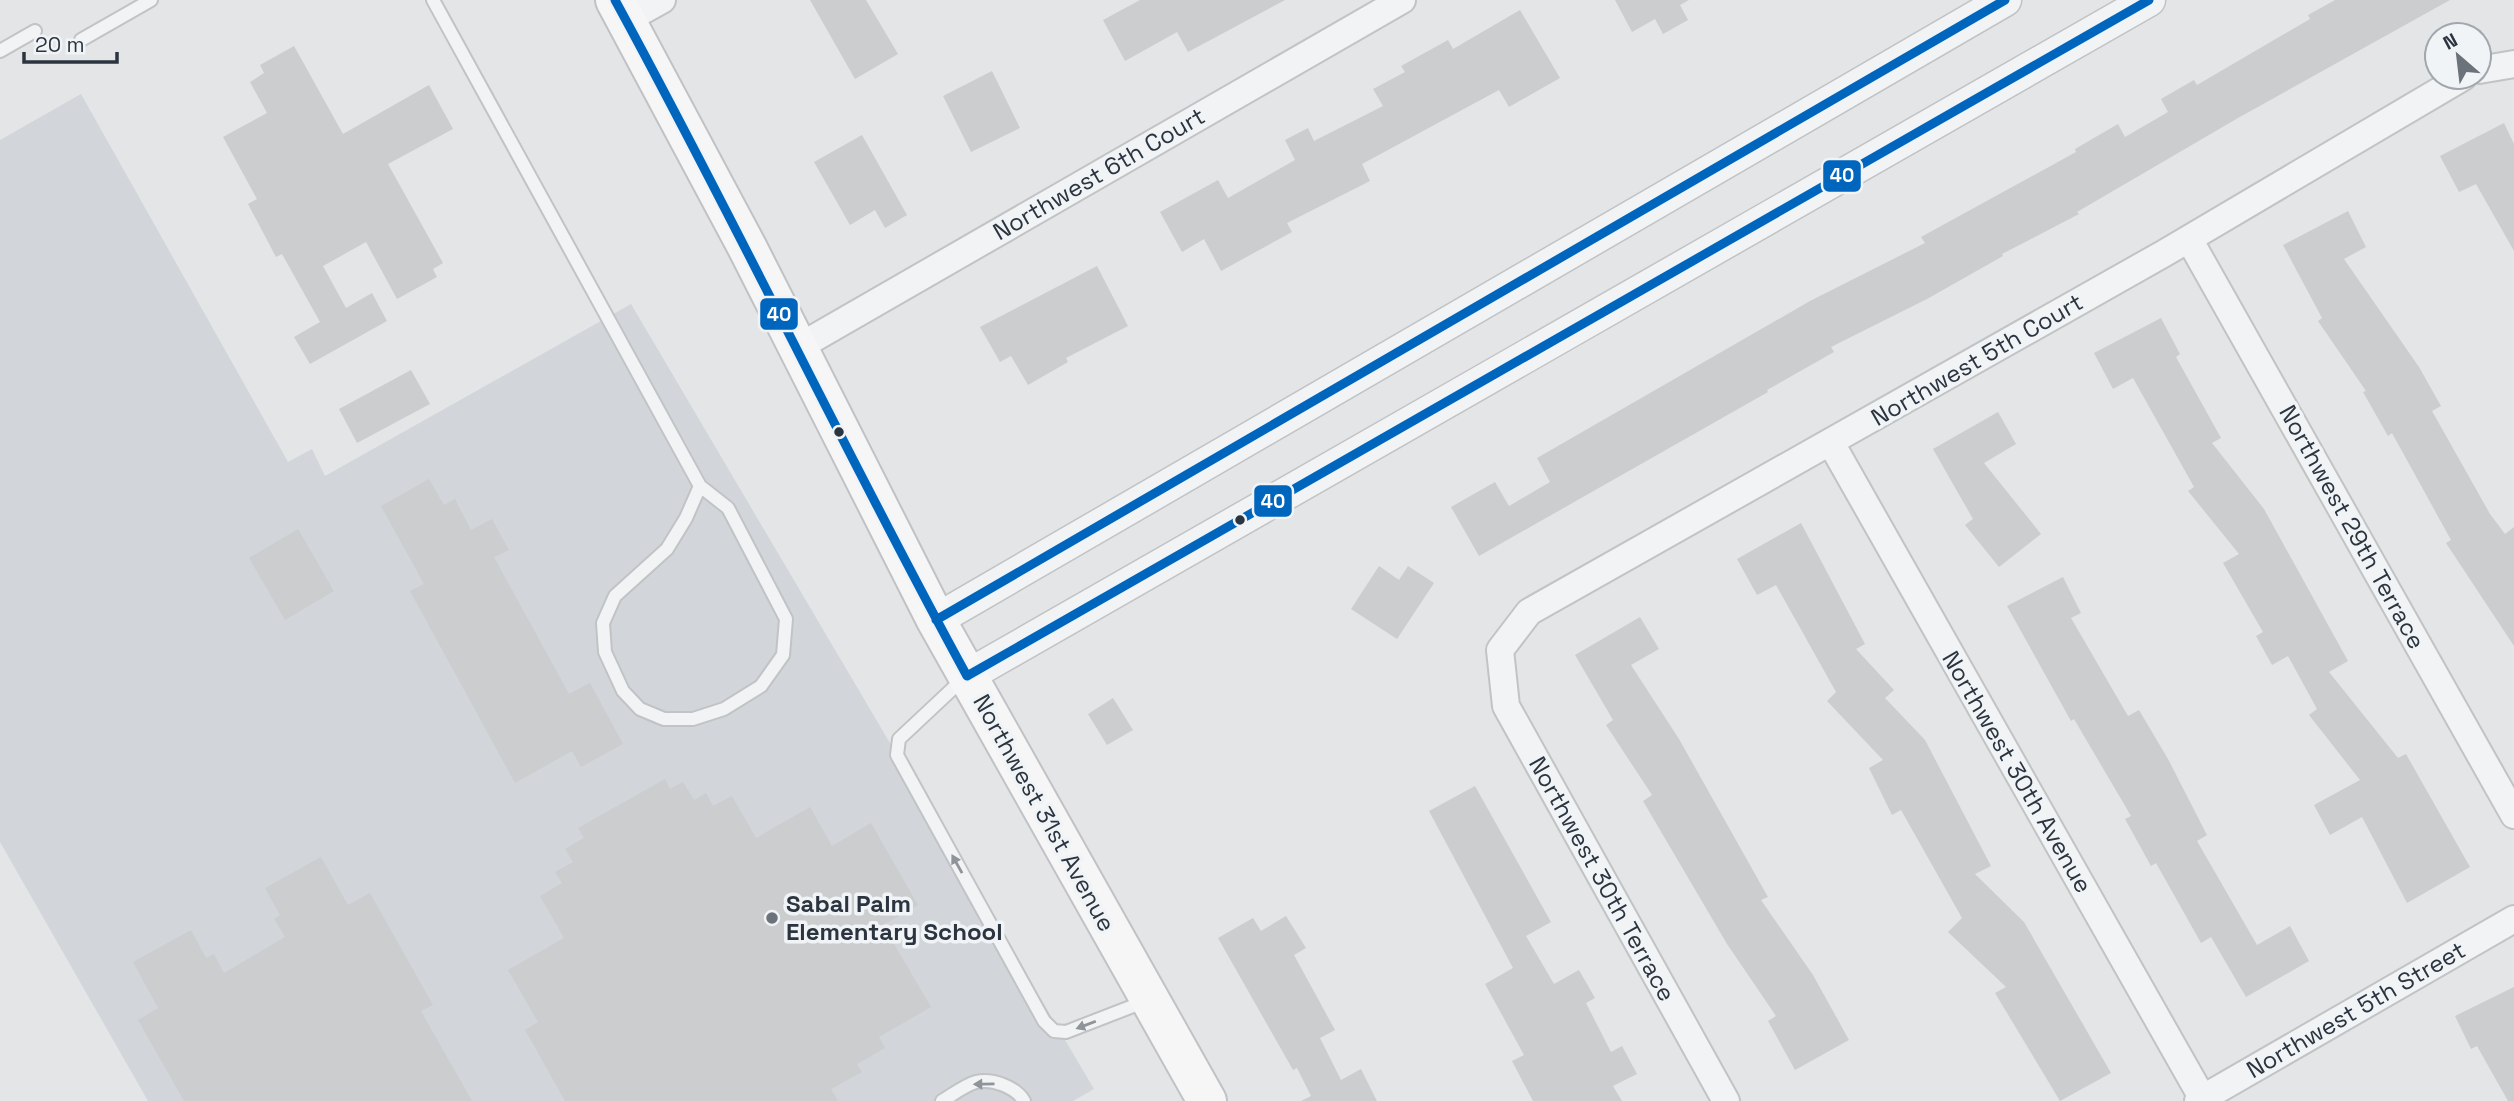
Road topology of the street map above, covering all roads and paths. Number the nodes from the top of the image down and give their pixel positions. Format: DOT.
graph roads {
  1 [pos="151,0"];
  2 [pos="433,0"];
  3 [pos="662,0"];
  4 [pos="1402,0"];
  5 [pos="2005,0"];
  6 [pos="2149,0"];
  7 [pos="620,10"];
  8 [pos="35,31"];
  9 [pos="81,40"];
  10 [pos="0,51"];
  11 [pos="2514,65"];
  12 [pos="2493,68"];
  13 [pos="2439,91"];
  14 [pos="2189,239"];
  15 [pos="797,348"];
  16 [pos="1831,443"];
  17 [pos="699,486"];
  18 [pos="936,620"];
  19 [pos="1500,650"];
  20 [pos="967,676"];
  21 [pos="2514,815"];
  22 [pos="2514,919"];
  23 [pos="1150,1000"];
  24 [pos="1202,1099"];
  25 [pos="2201,1100"];
  26 [pos="942,1101"];
  27 [pos="1024,1101"];
  28 [pos="1726,1101"];
  1 -- 9 [label="lane"];
  2 -- 17 [label="lane"];
  3 -- 7 [label="street"];
  4 -- 15 [label="street, Northwest 6th Court"];
  5 -- 18 [label="street"];
  6 -- 20 [label="street"];
  7 -- 15 [label="main road, Northwest 31st Avenue"];
  8 -- 10 [label="lane"];
  11 -- 12 [label="street"];
  13 -- 14 [label="street, Northwest 5th Court"];
  14 -- 16 [label="street, Northwest 5th Court"];
  14 -- 21 [label="street, Northwest 29th Terrace"];
  15 -- 18 [label="main road, Northwest 31st Avenue"];
  16 -- 19 [label="street, Northwest 5th Court"];
  16 -- 25 [label="street, Northwest 30th Avenue"];
  17 -- 17 [label="lane"];
  18 -- 20 [label="main road, Northwest 31st Avenue"];
  19 -- 28 [label="street, Northwest 30th Terrace"];
  20 -- 23 [label="main road, Northwest 31st Avenue"];
  23 -- 20 [label="lane, one-way"];
  22 -- 25 [label="street, Northwest 5th Street"];
  23 -- 24 [label="main road, Northwest 31st Avenue"];
  27 -- 26 [label="lane, one-way"];
}
